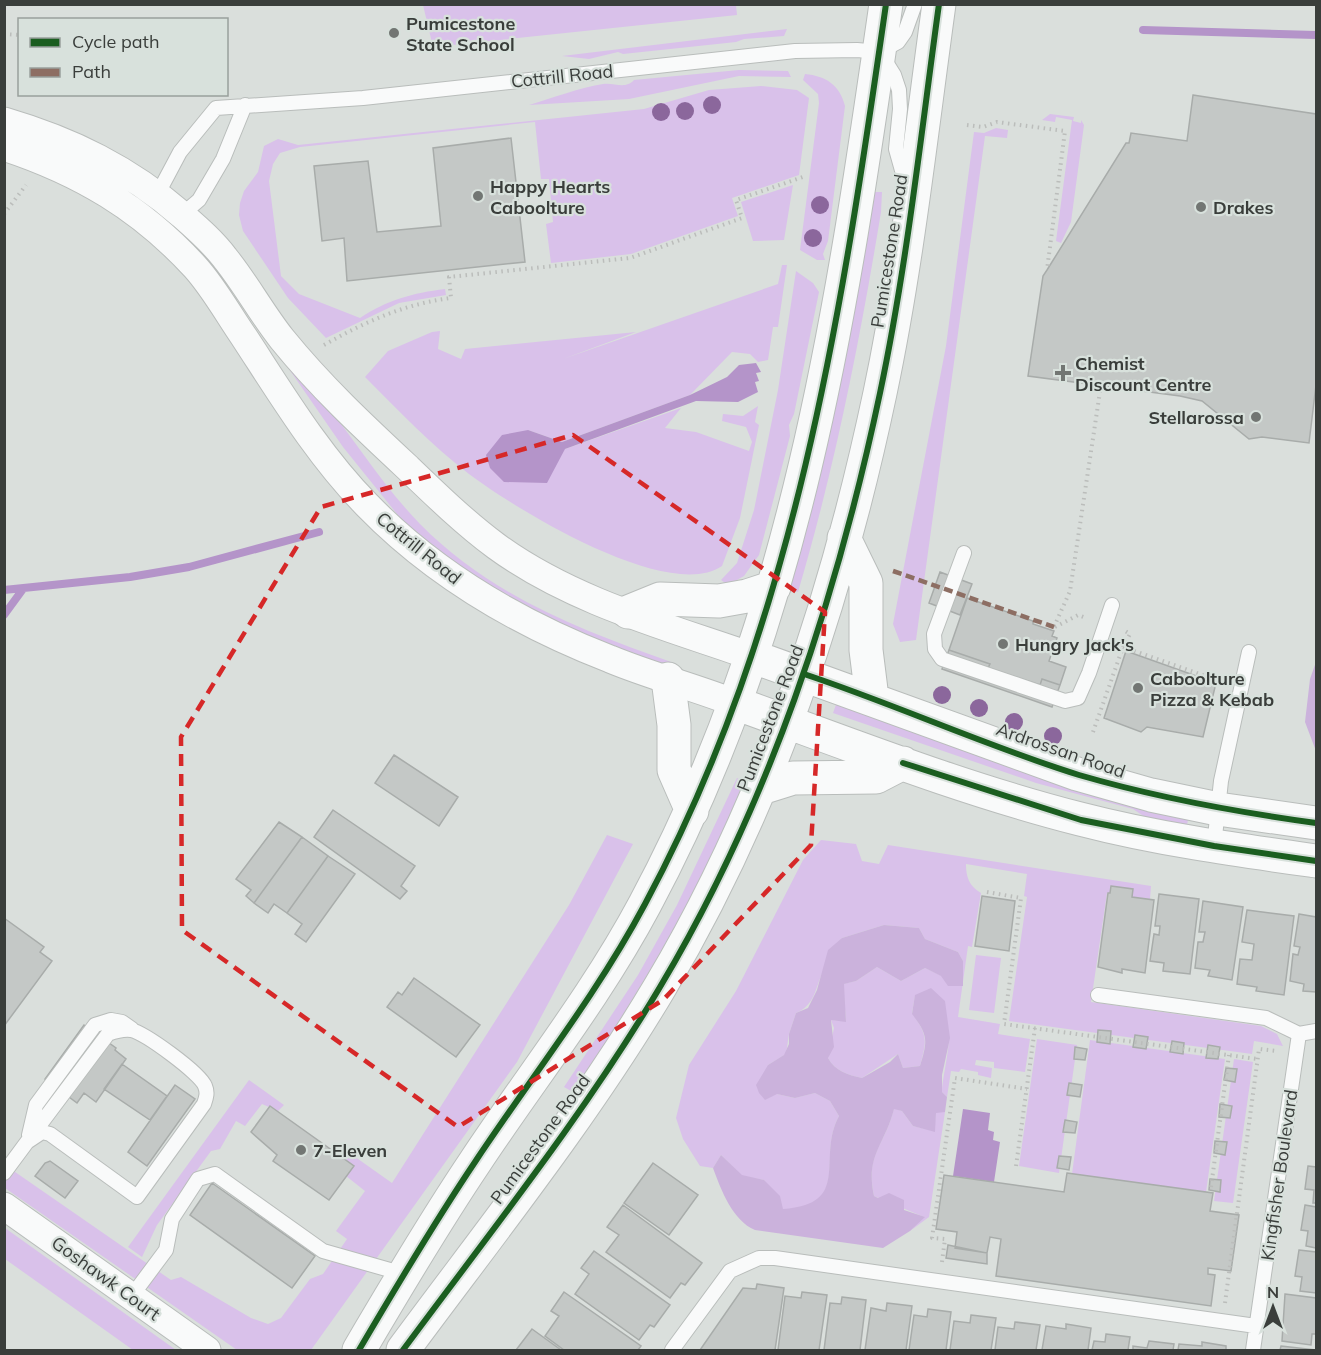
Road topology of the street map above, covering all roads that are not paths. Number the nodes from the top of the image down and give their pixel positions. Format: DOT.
graph roads {
  1 [pos="886,4"];
  2 [pos="915,4"];
  3 [pos="939,4"];
  4 [pos="879,52"];
  5 [pos="245,105"];
  6 [pos="4,121"];
  7 [pos="4,147"];
  8 [pos="158,193"];
  9 [pos="912,205"];
  10 [pos="181,215"];
  11 [pos="152,227"];
  12 [pos="844,538"];
  13 [pos="964,553"];
  14 [pos="774,587"];
  15 [pos="1112,605"];
  16 [pos="628,612"];
  17 [pos="1248,652"];
  18 [pos="751,656"];
  19 [pos="804,674"];
  20 [pos="668,679"];
  21 [pos="872,698"];
  22 [pos="735,703"];
  23 [pos="786,722"];
  24 [pos="903,763"];
  25 [pos="760,788"];
  26 [pos="1218,809"];
  27 [pos="692,811"];
  28 [pos="1317,823"];
  29 [pos="1214,846"];
  30 [pos="1317,861"];
  31 [pos="1098,995"];
  32 [pos="1317,1031"];
  33 [pos="1299,1035"];
  34 [pos="27,1142"];
  35 [pos="4,1173"];
  36 [pos="4,1206"];
  37 [pos="404,1274"];
  38 [pos="131,1297"];
  39 [pos="1256,1326"];
  40 [pos="207,1350"];
  41 [pos="359,1350"];
  42 [pos="403,1350"];
  43 [pos="672,1350"];
  44 [pos="1253,1350"];
  1 -- 4 [label="main road, Pumicestone Road"];
  2 -- 4 [label="lane"];
  3 -- 9 [label="main road, Pumicestone Road"];
  4 -- 5 [label="lane, Cottrill Road"];
  4 -- 9 [label="lane"];
  4 -- 14 [label="main road, Pumicestone Road"];
  5 -- 8 [label="lane, Cottrill Road"];
  5 -- 10 [label="lane"];
  6 -- 8 [label="street"];
  7 -- 11 [label="street, Cottrill Road"];
  8 -- 10 [label="street"];
  8 -- 11 [label="lane, Cottrill Road"];
  9 -- 12 [label="main road, Pumicestone Road"];
  10 -- 11 [label="lane"];
  10 -- 16 [label="street"];
  11 -- 20 [label="street, Cottrill Road"];
  12 -- 19 [label="main road, Pumicestone Road"];
  12 -- 21 [label="main road"];
  13 -- 15 [label="lane"];
  14 -- 16 [label="main road"];
  14 -- 18 [label="main road, Pumicestone Road"];
  16 -- 18 [label="street"];
  17 -- 26 [label="lane"];
  18 -- 19 [label="main road, Ardrossan Road"];
  18 -- 22 [label="main road, Pumicestone Road"];
  19 -- 21 [label="main road, Ardrossan Road"];
  19 -- 23 [label="main road, Pumicestone Road"];
  20 -- 22 [label="street, Cottrill Road"];
  20 -- 27 [label="main road"];
  21 -- 26 [label="main road, Ardrossan Road"];
  22 -- 23 [label="main road, Cottrill Road"];
  22 -- 27 [label="main road, Pumicestone Road"];
  23 -- 24 [label="main road"];
  23 -- 25 [label="main road, Pumicestone Road"];
  24 -- 25 [label="main road"];
  24 -- 29 [label="main road"];
  25 -- 42 [label="main road, Pumicestone Road"];
  26 -- 28 [label="main road, Ardrossan Road"];
  26 -- 29 [label="lane"];
  27 -- 37 [label="main road, Pumicestone Road"];
  29 -- 30 [label="main road"];
  31 -- 33 [label="lane"];
  32 -- 33 [label="lane"];
  33 -- 39 [label="lane, Kingfisher Boulevard"];
  34 -- 34 [label="lane"];
  34 -- 35 [label="lane"];
  36 -- 38 [label="street, Goshawk Court"];
  37 -- 38 [label="lane"];
  37 -- 41 [label="main road, Pumicestone Road"];
  38 -- 40 [label="street, Goshawk Court"];
  39 -- 43 [label="lane"];
  39 -- 44 [label="lane, Kingfisher Boulevard"];
}
